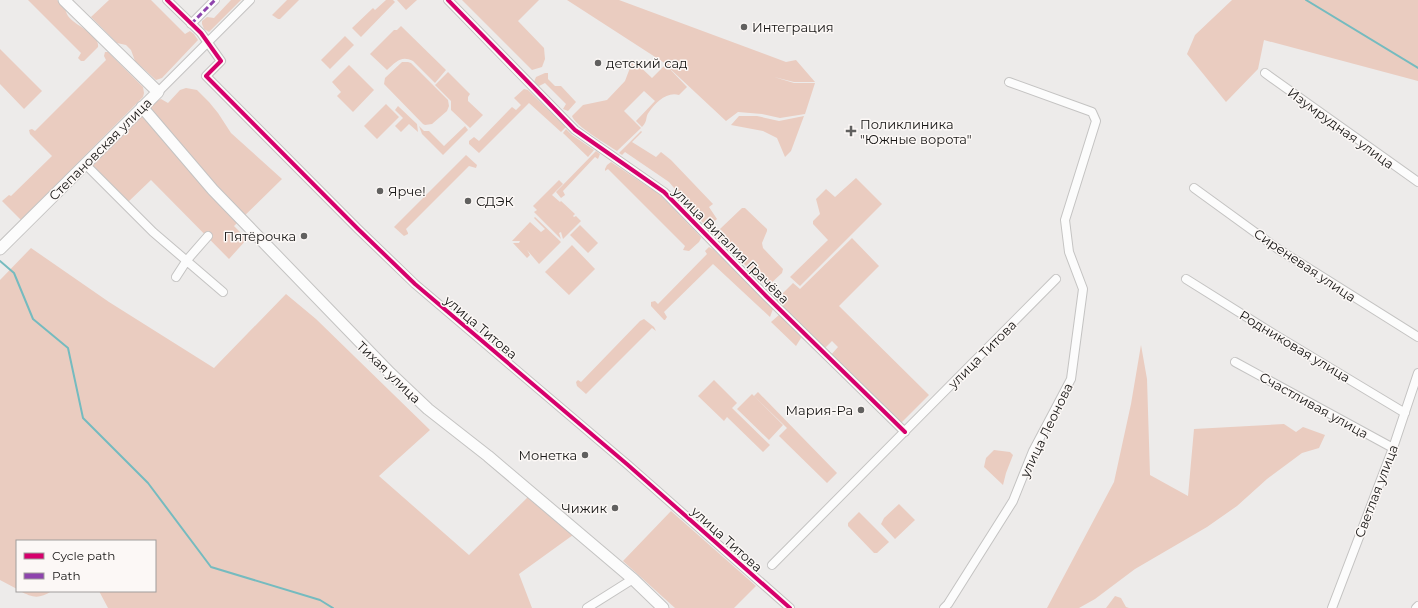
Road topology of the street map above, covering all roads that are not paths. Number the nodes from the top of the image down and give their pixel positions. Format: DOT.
graph roads {
  1 [pos="64,0"];
  2 [pos="167,0"];
  3 [pos="215,0"];
  4 [pos="250,0"];
  5 [pos="448,0"];
  6 [pos="191,24"];
  7 [pos="207,42"];
  8 [pos="1265,73"];
  9 [pos="1010,82"];
  10 [pos="158,92"];
  11 [pos="142,107"];
  12 [pos="86,164"];
  13 [pos="1418,182"];
  14 [pos="1194,188"];
  15 [pos="208,236"];
  16 [pos="0,249"];
  17 [pos="187,260"];
  18 [pos="176,277"];
  19 [pos="1056,279"];
  20 [pos="1186,279"];
  21 [pos="223,292"];
  22 [pos="1418,337"];
  23 [pos="1235,362"];
  24 [pos="1418,373"];
  25 [pos="1405,413"];
  26 [pos="905,432"];
  27 [pos="1393,448"];
  28 [pos="772,564"];
  29 [pos="633,579"];
  30 [pos="1418,606"];
  31 [pos="587,608"];
  32 [pos="664,608"];
  33 [pos="790,608"];
  34 [pos="944,608"];
  35 [pos="1332,608"];
  36 [pos="1416,608"];
  1 -- 10 [label="street, Степановская улица"];
  2 -- 6 [label="street"];
  3 -- 6 [label="street"];
  4 -- 7 [label="street"];
  5 -- 26 [label="street, улица Виталия Грачёва"];
  6 -- 7 [label="street"];
  7 -- 10 [label="street"];
  7 -- 33 [label="street, улица Титова"];
  8 -- 13 [label="street, Изумрудная улица"];
  9 -- 34 [label="street, улица Леонова"];
  10 -- 11 [label="street, Степановская улица"];
  11 -- 12 [label="street, Степановская улица"];
  11 -- 29 [label="street, Тихая улица"];
  12 -- 16 [label="street, Степановская улица"];
  12 -- 17 [label="street"];
  14 -- 22 [label="street, Сиреневая улица"];
  15 -- 17 [label="street"];
  17 -- 18 [label="street"];
  17 -- 21 [label="street"];
  19 -- 26 [label="street, улица Титова"];
  20 -- 25 [label="street, Родниковая улица"];
  23 -- 27 [label="street, Счастливая улица"];
  24 -- 25 [label="street, Светлая улица"];
  25 -- 27 [label="street, Светлая улица"];
  26 -- 28 [label="street, улица Титова"];
  27 -- 35 [label="street, Светлая улица"];
  29 -- 31 [label="street"];
  29 -- 32 [label="street, Тихая улица"];
  30 -- 36 [label="street"];
}
